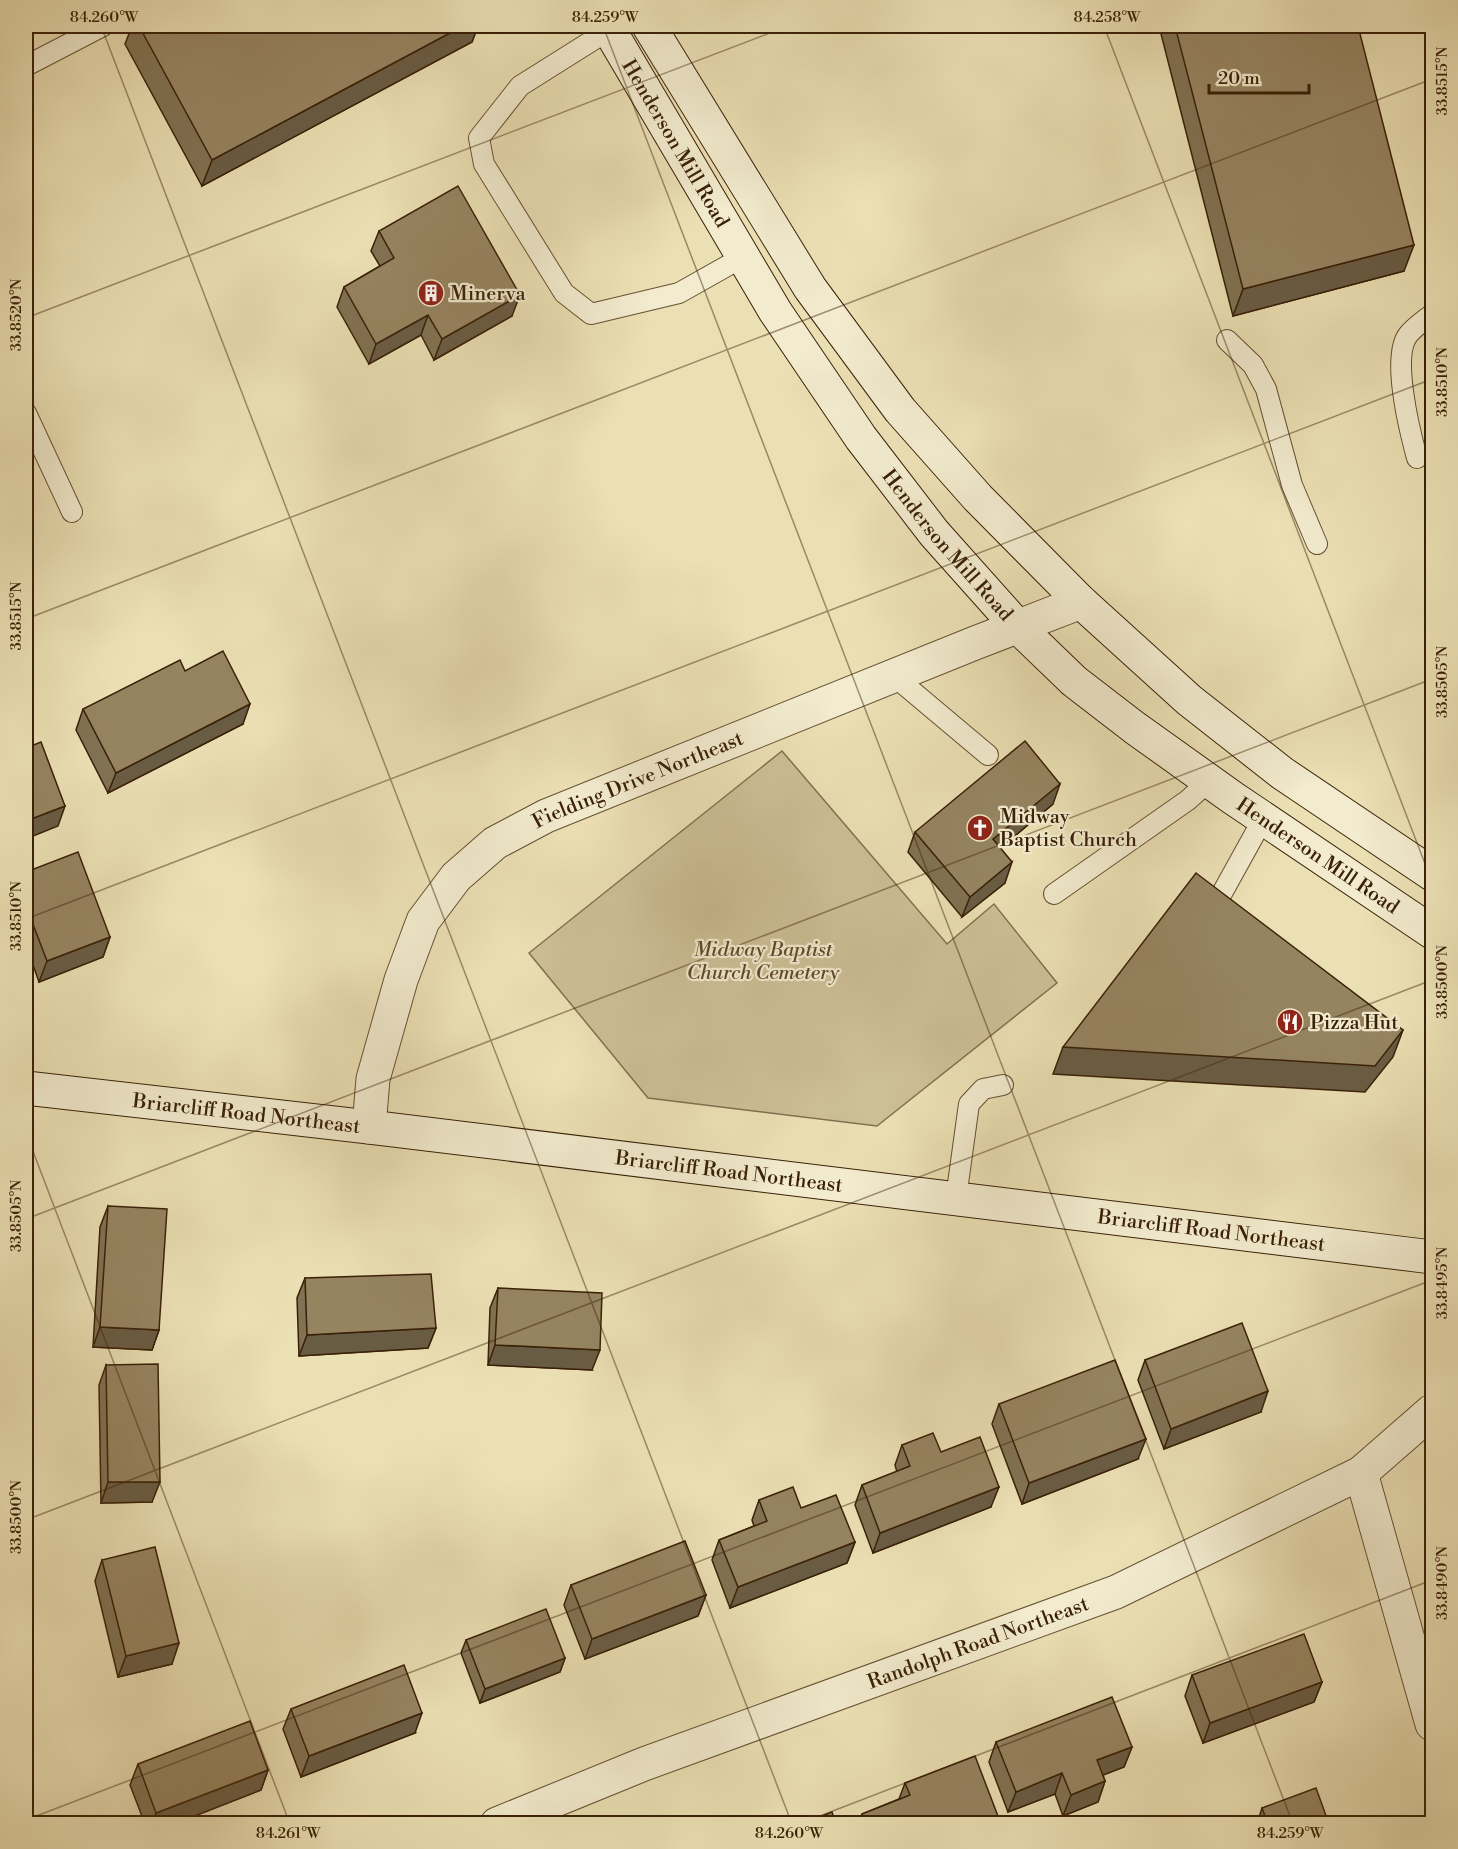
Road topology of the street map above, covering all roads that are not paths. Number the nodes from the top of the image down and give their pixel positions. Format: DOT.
graph roads {
  1 [pos="103,26"];
  2 [pos="649,26"];
  3 [pos="608,28"];
  4 [pos="26,66"];
  5 [pos="743,257"];
  6 [pos="1432,314"];
  7 [pos="1227,340"];
  8 [pos="26,413"];
  9 [pos="1417,458"];
  10 [pos="72,512"];
  11 [pos="1317,544"];
  12 [pos="1081,602"];
  13 [pos="1017,626"];
  14 [pos="894,676"];
  15 [pos="988,755"];
  16 [pos="1209,781"];
  17 [pos="1263,819"];
  18 [pos="1432,874"];
  19 [pos="1054,894"];
  20 [pos="1221,895"];
  21 [pos="1432,932"];
  22 [pos="1003,1085"];
  23 [pos="26,1088"];
  24 [pos="369,1127"];
  25 [pos="956,1198"];
  26 [pos="1432,1257"];
  27 [pos="1432,1411"];
  28 [pos="1361,1473"];
  29 [pos="1432,1724"];
  30 [pos="497,1824"];
  1 -- 4 [label="lane"];
  2 -- 12 [label="street, Henderson Mill Road"];
  3 -- 5 [label="street, Henderson Mill Road"];
  3 -- 5 [label="lane"];
  5 -- 13 [label="street, Henderson Mill Road"];
  6 -- 9 [label="lane"];
  7 -- 11 [label="lane"];
  8 -- 10 [label="lane"];
  12 -- 13 [label="street, Fielding Drive Northeast"];
  12 -- 18 [label="street, Henderson Mill Road"];
  13 -- 14 [label="street, Fielding Drive Northeast"];
  13 -- 16 [label="street, Henderson Mill Road"];
  14 -- 15 [label="lane"];
  14 -- 24 [label="street, Fielding Drive Northeast"];
  16 -- 17 [label="street, Henderson Mill Road"];
  16 -- 19 [label="lane"];
  17 -- 20 [label="lane"];
  17 -- 21 [label="street, Henderson Mill Road"];
  22 -- 25 [label="lane"];
  23 -- 24 [label="street, Briarcliff Road Northeast"];
  24 -- 25 [label="street, Briarcliff Road Northeast"];
  25 -- 26 [label="street, Briarcliff Road Northeast"];
  27 -- 28 [label="street, Randolph Road Northeast"];
  28 -- 29 [label="street"];
  28 -- 30 [label="street, Randolph Road Northeast"];
}
